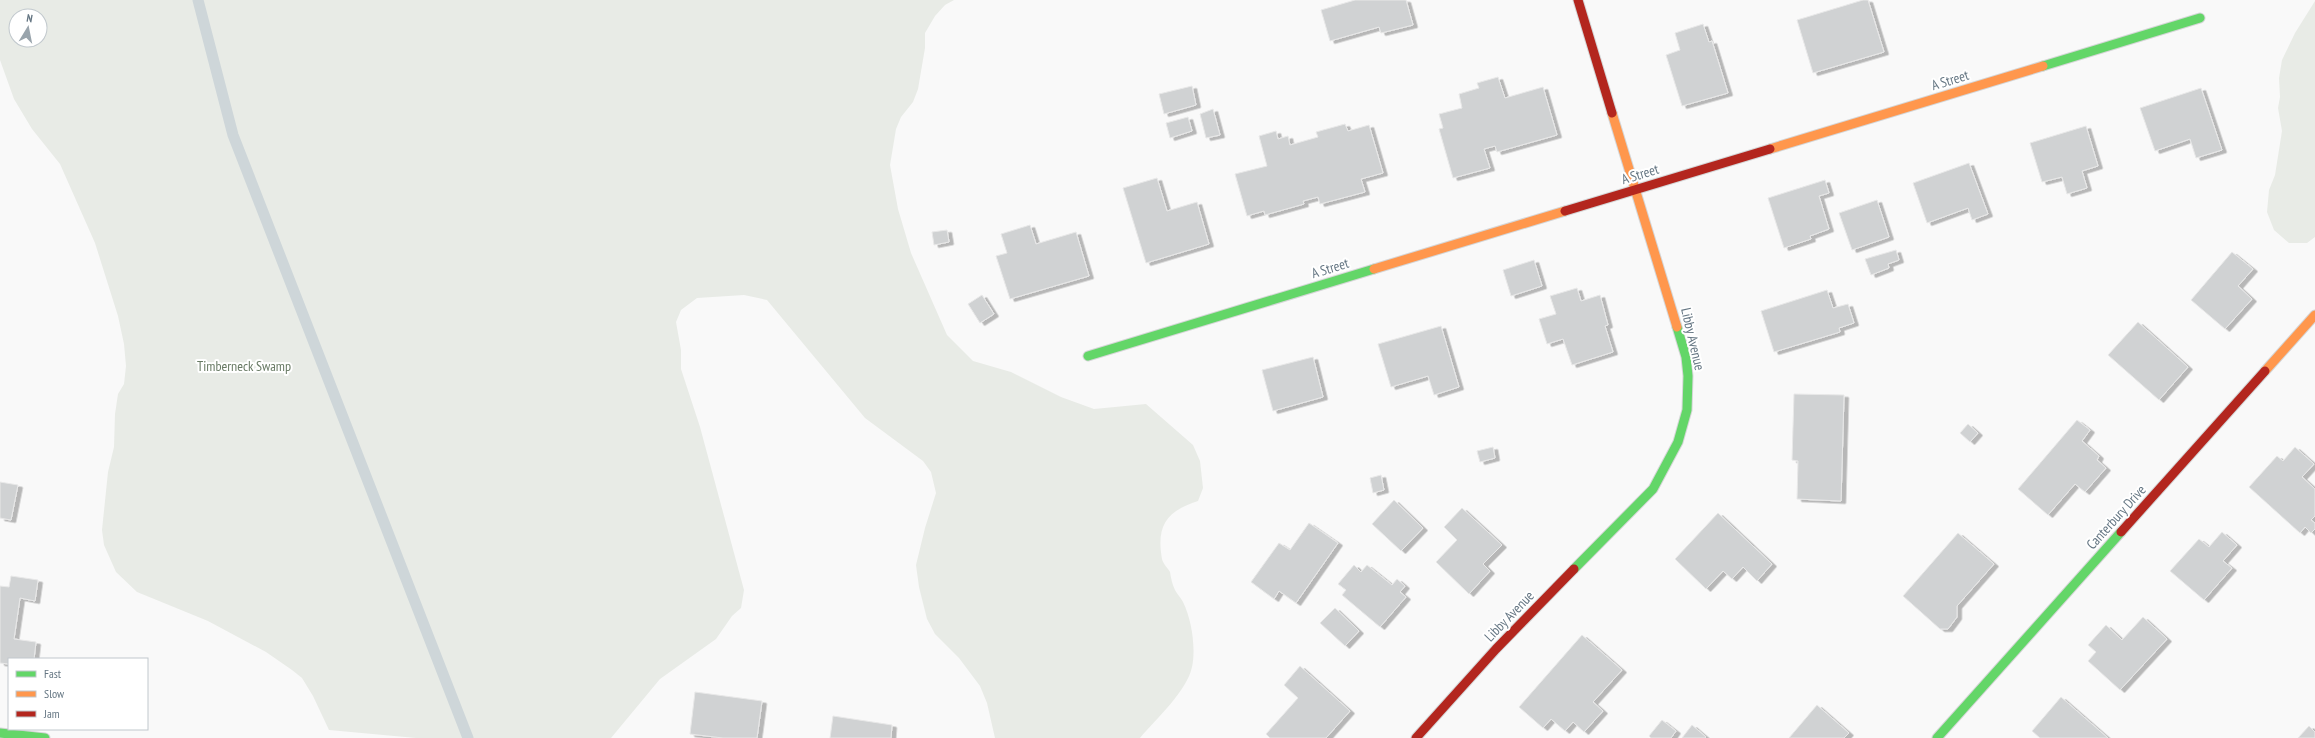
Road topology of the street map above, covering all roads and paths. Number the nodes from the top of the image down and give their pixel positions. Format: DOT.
graph roads {
  1 [pos="1578,0"];
  2 [pos="2200,18"];
  3 [pos="1635,190"];
  4 [pos="2315,315"];
  5 [pos="1088,356"];
  6 [pos="0,733"];
  7 [pos="45,738"];
  8 [pos="1416,738"];
  9 [pos="1937,738"];
  1 -- 3 [label="street, Libby Avenue"];
  2 -- 3 [label="street, A Street"];
  3 -- 5 [label="street, A Street"];
  3 -- 8 [label="street, Libby Avenue"];
  4 -- 9 [label="street, Canterbury Drive"];
  6 -- 7 [label="street"];
}
